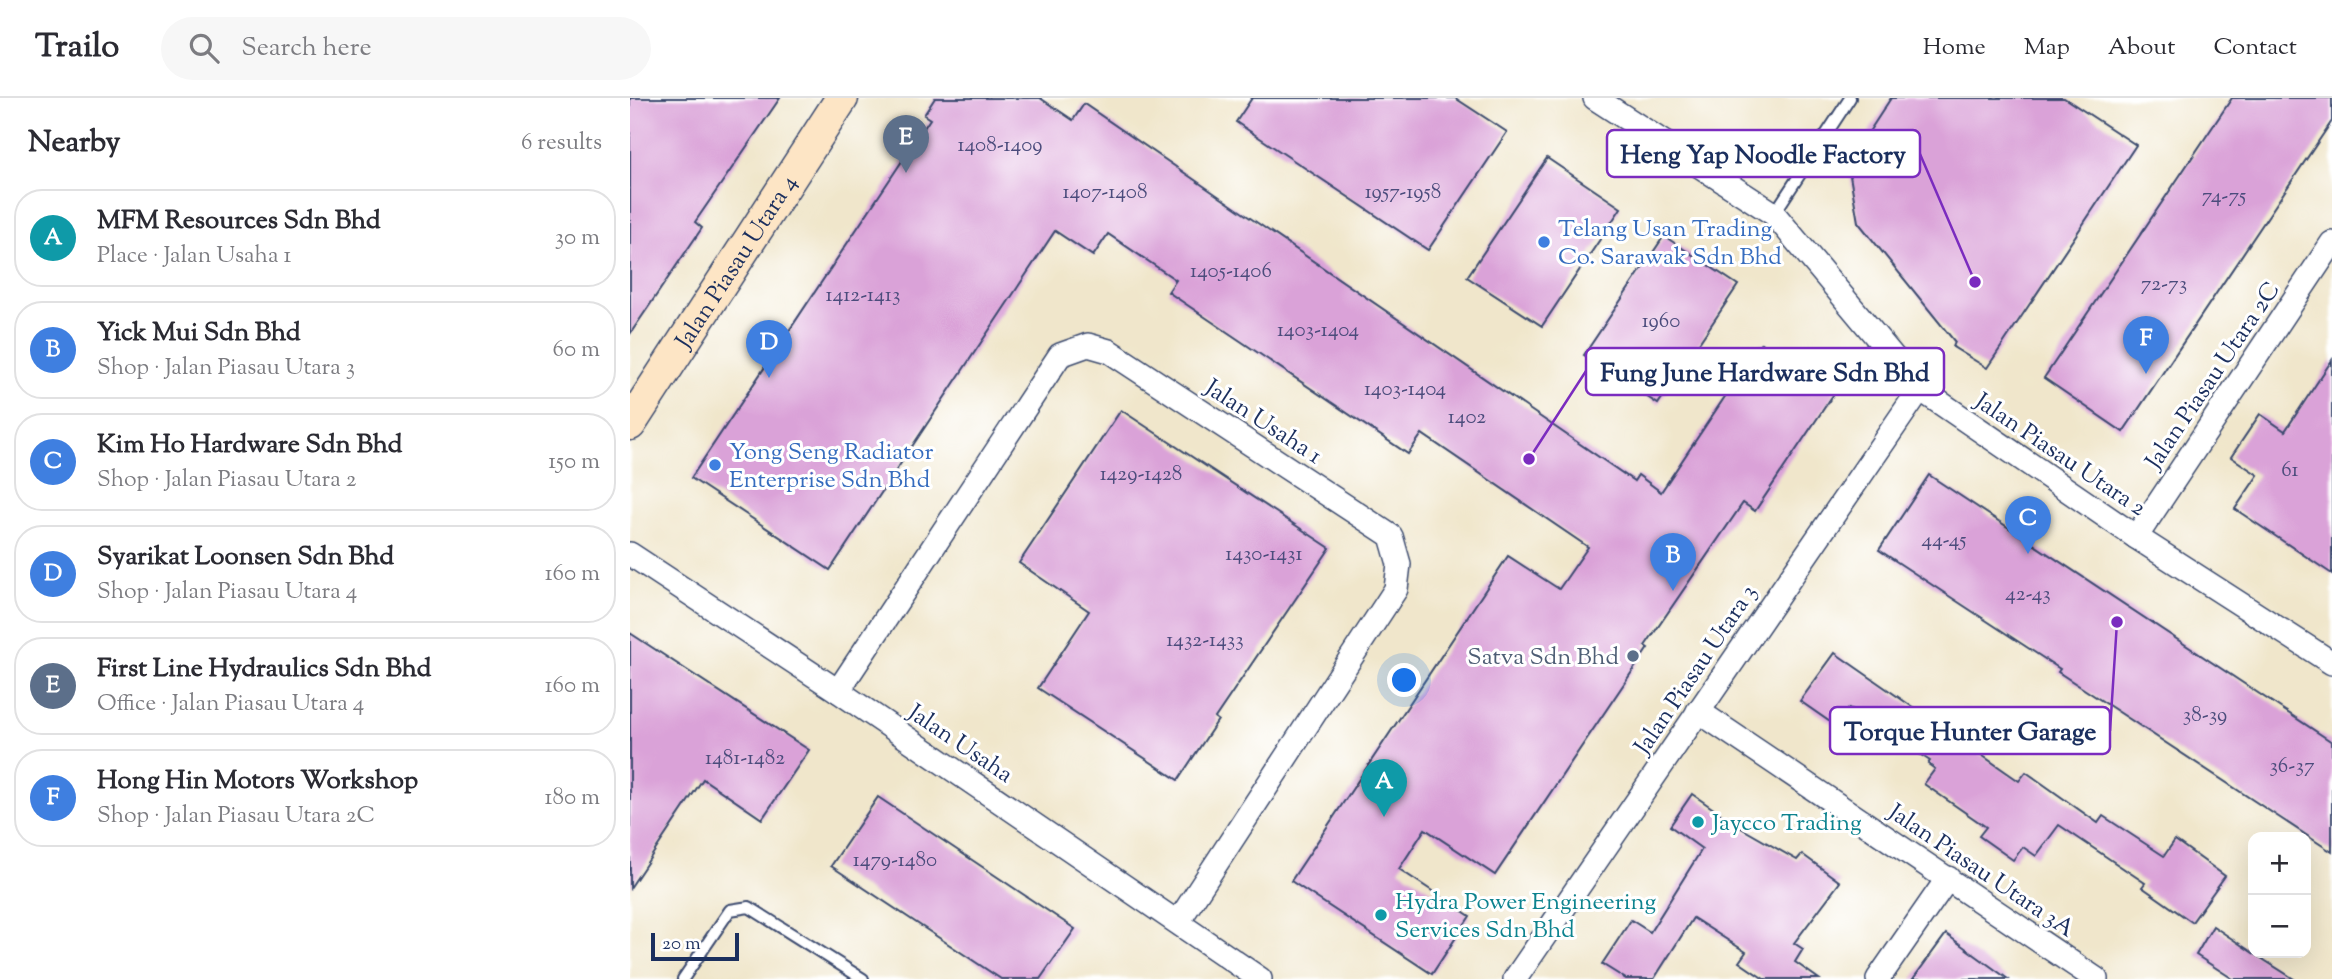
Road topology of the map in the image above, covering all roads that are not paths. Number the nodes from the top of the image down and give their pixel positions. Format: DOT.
graph roads {
  1 [pos="842,98"];
  2 [pos="1595,98"];
  3 [pos="1850,98"];
  4 [pos="1774,214"];
  5 [pos="2332,243"];
  6 [pos="1920,389"];
  7 [pos="630,424"];
  8 [pos="2136,537"];
  9 [pos="630,554"];
  10 [pos="2332,663"];
  11 [pos="838,691"];
  12 [pos="1698,711"];
  13 [pos="1948,878"];
  14 [pos="1178,922"];
  15 [pos="683,979"];
  16 [pos="863,979"];
  17 [pos="1260,979"];
  18 [pos="1515,979"];
  19 [pos="1878,979"];
  20 [pos="2096,979"];
  1 -- 7 [label="street, Jalan Piasau Utara 4"];
  2 -- 4 [label="street, Jalan Piasau Utara 2"];
  3 -- 4 [label="lane"];
  4 -- 6 [label="street, Jalan Piasau Utara 2"];
  5 -- 8 [label="street, Jalan Piasau Utara 2C"];
  6 -- 8 [label="street, Jalan Piasau Utara 2"];
  6 -- 12 [label="street, Jalan Piasau Utara 3"];
  8 -- 10 [label="street, Jalan Piasau Utara 2"];
  9 -- 11 [label="street, Jalan Usaha"];
  11 -- 14 [label="street, Jalan Usaha"];
  11 -- 14 [label="street, Jalan Usaha 1"];
  12 -- 13 [label="street, Jalan Piasau Utara 3A"];
  12 -- 18 [label="street, Jalan Piasau Utara 3"];
  13 -- 19 [label="street"];
  13 -- 20 [label="street, Jalan Piasau Utara 3A"];
  14 -- 17 [label="street, Jalan Usaha"];
  15 -- 16 [label="lane"];
}
